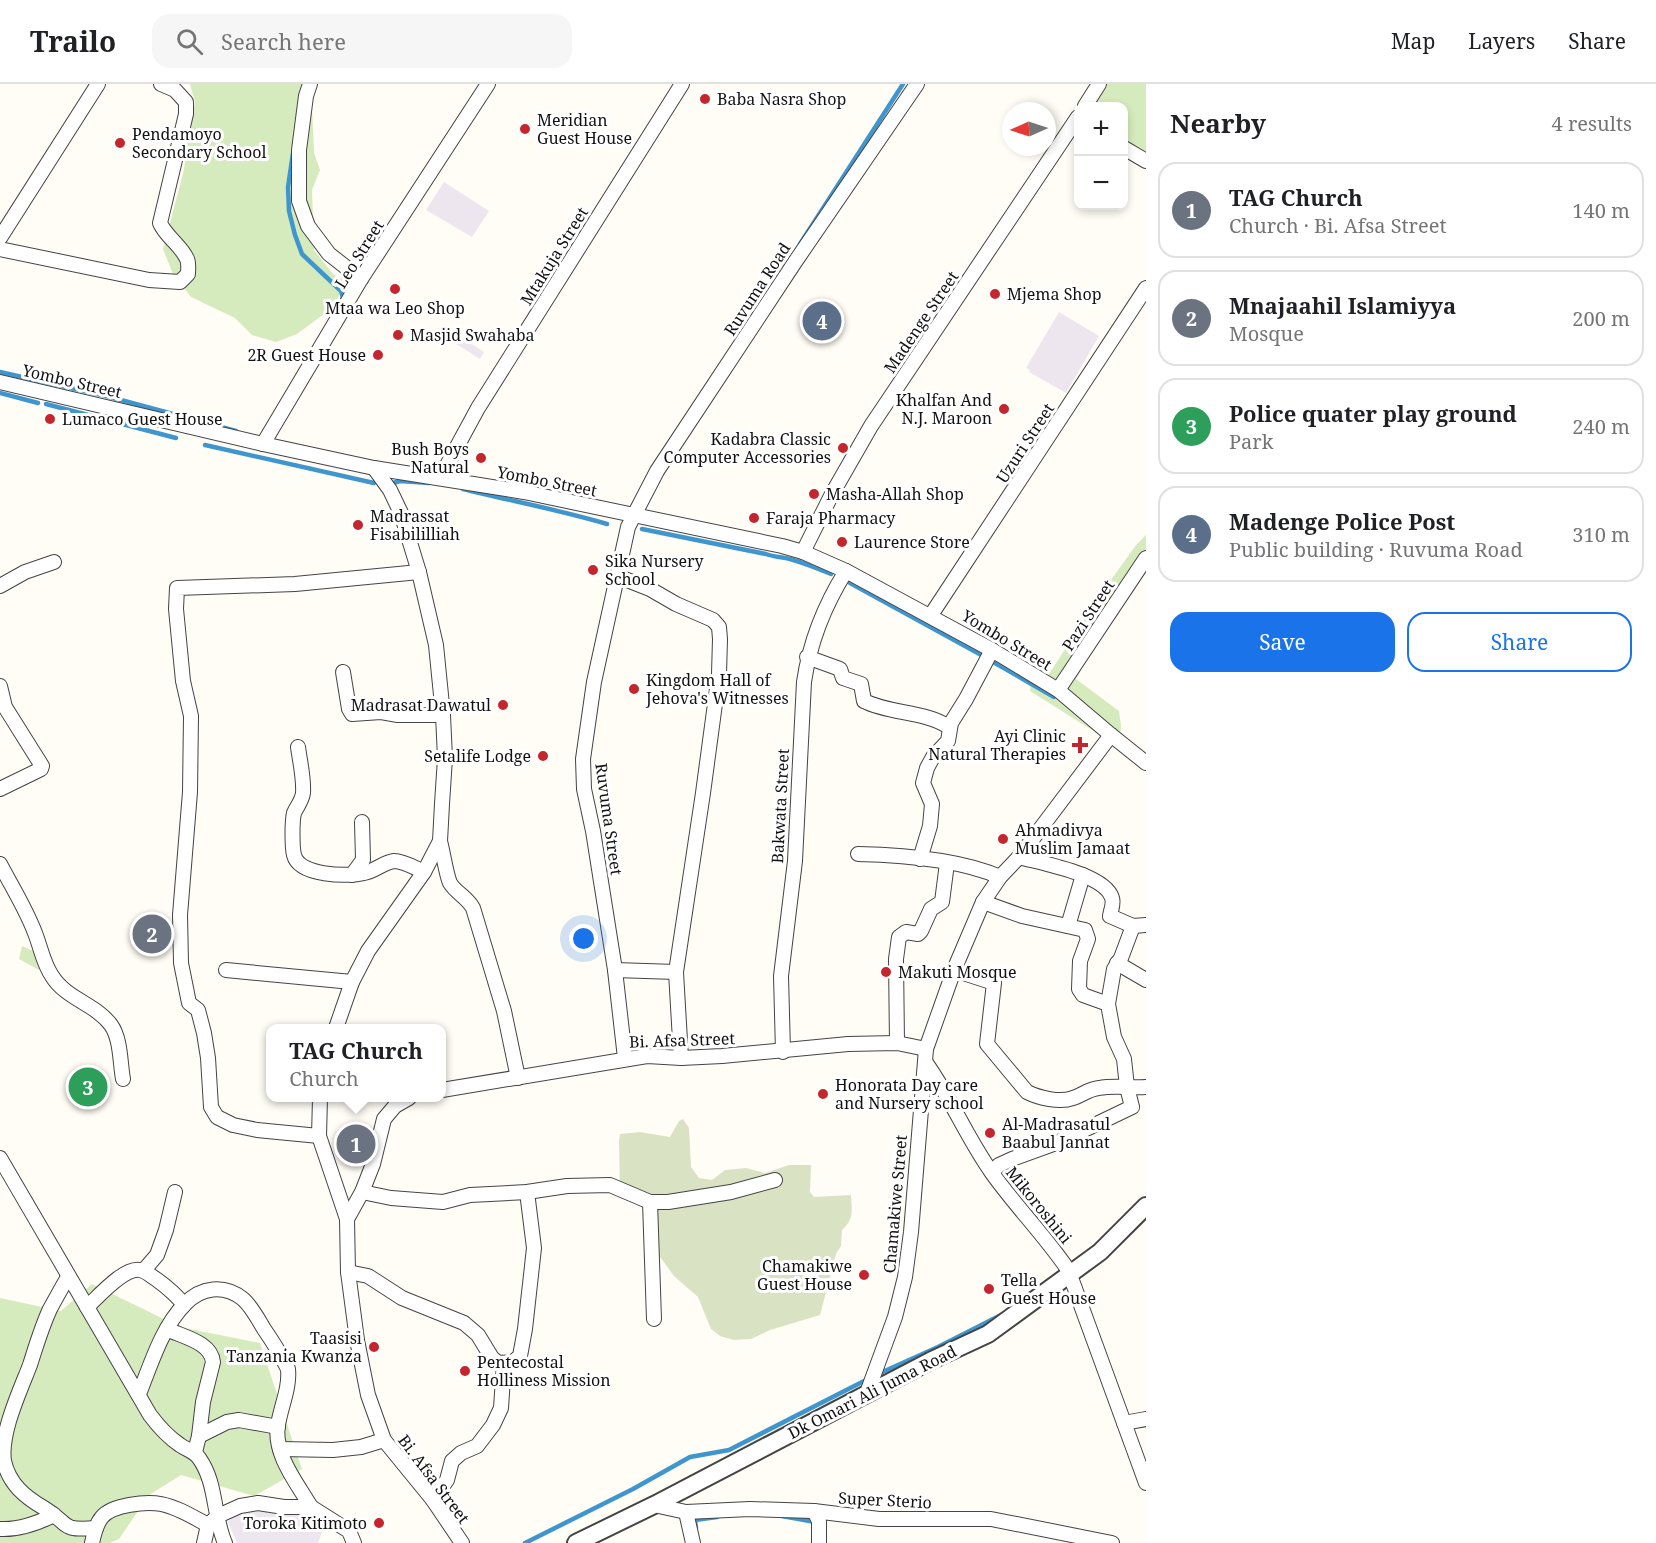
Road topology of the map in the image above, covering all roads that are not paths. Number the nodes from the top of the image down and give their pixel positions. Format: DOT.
graph roads {
  1 [pos="99,84"];
  2 [pos="161,84"];
  3 [pos="310,84"];
  4 [pos="488,84"];
  5 [pos="682,84"];
  6 [pos="917,84"];
  7 [pos="1099,84"];
  8 [pos="1088,102"];
  9 [pos="1074,127"];
  10 [pos="1128,150"];
  11 [pos="1146,160"];
  12 [pos="0,238"];
  13 [pos="0,249"];
  14 [pos="361,279"];
  15 [pos="1146,288"];
  16 [pos="0,382"];
  17 [pos="263,444"];
  18 [pos="374,468"];
  19 [pos="440,478"];
  20 [pos="633,516"];
  21 [pos="803,552"];
  22 [pos="1146,558"];
  23 [pos="54,562"];
  24 [pos="846,571"];
  25 [pos="419,572"];
  26 [pos="616,576"];
  27 [pos="0,586"];
  28 [pos="931,615"];
  29 [pos="992,650"];
  30 [pos="807,657"];
  31 [pos="343,672"];
  32 [pos="0,686"];
  33 [pos="1058,690"];
  34 [pos="443,715"];
  35 [pos="950,727"];
  36 [pos="1111,735"];
  37 [pos="298,747"];
  38 [pos="1146,763"];
  39 [pos="0,789"];
  40 [pos="362,822"];
  41 [pos="440,841"];
  42 [pos="858,854"];
  43 [pos="1019,857"];
  44 [pos="920,859"];
  45 [pos="947,862"];
  46 [pos="0,864"];
  47 [pos="424,872"];
  48 [pos="352,875"];
  49 [pos="1083,875"];
  50 [pos="1000,877"];
  51 [pos="983,902"];
  52 [pos="1140,925"];
  53 [pos="1068,926"];
  54 [pos="1117,963"];
  55 [pos="226,970"];
  56 [pos="615,970"];
  57 [pos="954,970"];
  58 [pos="676,972"];
  59 [pos="1146,980"];
  60 [pos="352,982"];
  61 [pos="1108,1004"];
  62 [pos="338,1024"];
  63 [pos="897,1043"];
  64 [pos="926,1049"];
  65 [pos="783,1052"];
  66 [pos="626,1058"];
  67 [pos="681,1058"];
  68 [pos="926,1063"];
  69 [pos="519,1078"];
  70 [pos="123,1079"];
  71 [pos="1127,1087"];
  72 [pos="1146,1087"];
  73 [pos="446,1089"];
  74 [pos="320,1102"];
  75 [pos="402,1102"];
  76 [pos="319,1136"];
  77 [pos="0,1158"];
  78 [pos="992,1172"];
  79 [pos="775,1180"];
  80 [pos="175,1192"];
  81 [pos="362,1192"];
  82 [pos="528,1192"];
  83 [pos="650,1202"];
  84 [pos="1146,1206"];
  85 [pos="347,1219"];
  86 [pos="144,1270"];
  87 [pos="348,1272"];
  88 [pos="1071,1275"];
  89 [pos="68,1276"];
  90 [pos="184,1305"];
  91 [pos="87,1307"];
  92 [pos="654,1319"];
  93 [pos="167,1329"];
  94 [pos="504,1364"];
  95 [pos="867,1393"];
  96 [pos="139,1394"];
  97 [pos="1146,1419"];
  98 [pos="1124,1422"];
  99 [pos="278,1427"];
  100 [pos="199,1436"];
  101 [pos="384,1440"];
  102 [pos="280,1449"];
  103 [pos="195,1452"];
  104 [pos="1146,1483"];
  105 [pos="433,1500"];
  106 [pos="654,1505"];
  107 [pos="311,1507"];
  108 [pos="814,1511"];
  109 [pos="686,1512"];
  110 [pos="54,1515"];
  111 [pos="213,1520"];
  112 [pos="96,1528"];
  113 [pos="0,1529"];
  114 [pos="92,1543"];
  115 [pos="204,1543"];
  116 [pos="225,1543"];
  117 [pos="354,1543"];
  118 [pos="462,1543"];
  119 [pos="576,1543"];
  120 [pos="693,1543"];
  121 [pos="819,1543"];
  122 [pos="1112,1543"];
  1 -- 12 [label="street"];
  2 -- 13 [label="street"];
  3 -- 14 [label="street"];
  4 -- 14 [label="street, Leo Street"];
  5 -- 19 [label="street, Mtakuja Street"];
  6 -- 20 [label="street, Ruvuma Road"];
  7 -- 8 [label="street"];
  9 -- 21 [label="street, Madenge Street"];
  10 -- 11 [label="street"];
  14 -- 17 [label="street, Leo Street"];
  15 -- 28 [label="street, Uzuri Street"];
  16 -- 17 [label="street, Yombo Street"];
  17 -- 18 [label="street, Yombo Street"];
  18 -- 19 [label="street, Yombo Street"];
  18 -- 25 [label="street"];
  19 -- 20 [label="street, Yombo Street"];
  20 -- 21 [label="street, Yombo Street"];
  20 -- 26 [label="street, Ruvuma Street"];
  21 -- 24 [label="street, Yombo Street"];
  22 -- 33 [label="street, Pazi Street"];
  23 -- 27 [label="street"];
  24 -- 28 [label="street, Yombo Street"];
  24 -- 30 [label="street, Bakwata Street"];
  25 -- 34 [label="street"];
  25 -- 76 [label="street"];
  26 -- 56 [label="street, Ruvuma Street"];
  26 -- 58 [label="street"];
  28 -- 29 [label="street, Yombo Street"];
  29 -- 33 [label="street, Yombo Street"];
  29 -- 35 [label="street"];
  30 -- 35 [label="street"];
  30 -- 65 [label="street, Bakwata Street"];
  31 -- 34 [label="street"];
  32 -- 39 [label="street"];
  33 -- 36 [label="street, Yombo Street"];
  34 -- 41 [label="street"];
  35 -- 44 [label="street"];
  36 -- 38 [label="street, Yombo Street"];
  36 -- 43 [label="street, Chamakiwe Street"];
  37 -- 48 [label="street"];
  40 -- 48 [label="street"];
  41 -- 47 [label="street"];
  41 -- 69 [label="street"];
  42 -- 44 [label="street"];
  43 -- 49 [label="street"];
  43 -- 50 [label="street, Chamakiwe Street"];
  44 -- 45 [label="street"];
  45 -- 50 [label="street"];
  45 -- 63 [label="street"];
  46 -- 70 [label="street"];
  47 -- 48 [label="street"];
  47 -- 60 [label="street"];
  49 -- 52 [label="street"];
  49 -- 53 [label="street"];
  50 -- 51 [label="street, Chamakiwe Street"];
  51 -- 53 [label="street"];
  51 -- 57 [label="street, Chamakiwe Street"];
  52 -- 54 [label="street"];
  53 -- 61 [label="street"];
  54 -- 59 [label="street"];
  54 -- 61 [label="street"];
  55 -- 60 [label="street"];
  56 -- 58 [label="street"];
  56 -- 66 [label="street, Ruvuma Street"];
  57 -- 64 [label="street, Chamakiwe Street"];
  57 -- 71 [label="street"];
  58 -- 67 [label="street"];
  60 -- 62 [label="street"];
  61 -- 71 [label="street"];
  63 -- 64 [label="street, Bi. Afsa Street"];
  63 -- 65 [label="street, Bi. Afsa Street"];
  64 -- 68 [label="street, Chamakiwe Street"];
  65 -- 67 [label="street, Bi. Afsa Street"];
  66 -- 67 [label="street, Bi. Afsa Street"];
  66 -- 69 [label="street, Bi. Afsa Street"];
  68 -- 78 [label="street, Mikoroshini"];
  68 -- 95 [label="street, Chamakiwe Street"];
  69 -- 73 [label="street, Bi. Afsa Street"];
  71 -- 72 [label="street"];
  71 -- 78 [label="street"];
  74 -- 76 [label="street"];
  75 -- 81 [label="street"];
  76 -- 85 [label="street"];
  77 -- 89 [label="street"];
  78 -- 88 [label="street, Mikoroshini"];
  79 -- 83 [label="street"];
  80 -- 86 [label="street"];
  81 -- 82 [label="street"];
  81 -- 85 [label="street"];
  82 -- 83 [label="street"];
  82 -- 94 [label="street"];
  83 -- 92 [label="street"];
  84 -- 88 [label="street, Dk Omari Ali Juma Road"];
  85 -- 87 [label="street, Bi. Afsa Street"];
  86 -- 90 [label="street"];
  86 -- 91 [label="street"];
  87 -- 94 [label="street"];
  87 -- 101 [label="street, Bi. Afsa Street"];
  88 -- 95 [label="street, Dk Omari Ali Juma Road"];
  88 -- 98 [label="street, Mikoroshini"];
  89 -- 91 [label="street"];
  89 -- 110 [label="street"];
  90 -- 93 [label="street"];
  90 -- 99 [label="street"];
  91 -- 96 [label="street"];
  93 -- 96 [label="street"];
  93 -- 100 [label="street"];
  94 -- 105 [label="street"];
  95 -- 106 [label="street, Dk Omari Ali Juma Road"];
  96 -- 103 [label="street"];
  97 -- 98 [label="street"];
  98 -- 104 [label="street, Mikoroshini"];
  99 -- 100 [label="street"];
  99 -- 102 [label="street"];
  100 -- 103 [label="street"];
  101 -- 102 [label="street"];
  101 -- 105 [label="street, Bi. Afsa Street"];
  102 -- 107 [label="street"];
  103 -- 111 [label="street"];
  105 -- 118 [label="street, Bi. Afsa Street"];
  106 -- 109 [label="street, Super Sterio"];
  106 -- 119 [label="street, Dk Omari Ali Juma Road"];
  107 -- 111 [label="street"];
  107 -- 117 [label="street"];
  108 -- 109 [label="street, Super Sterio"];
  108 -- 121 [label="street"];
  108 -- 122 [label="street, Super Sterio"];
  109 -- 120 [label="street"];
  110 -- 112 [label="street"];
  110 -- 113 [label="street"];
  111 -- 112 [label="street"];
  111 -- 115 [label="street"];
  111 -- 116 [label="street"];
  112 -- 114 [label="street"];
}
